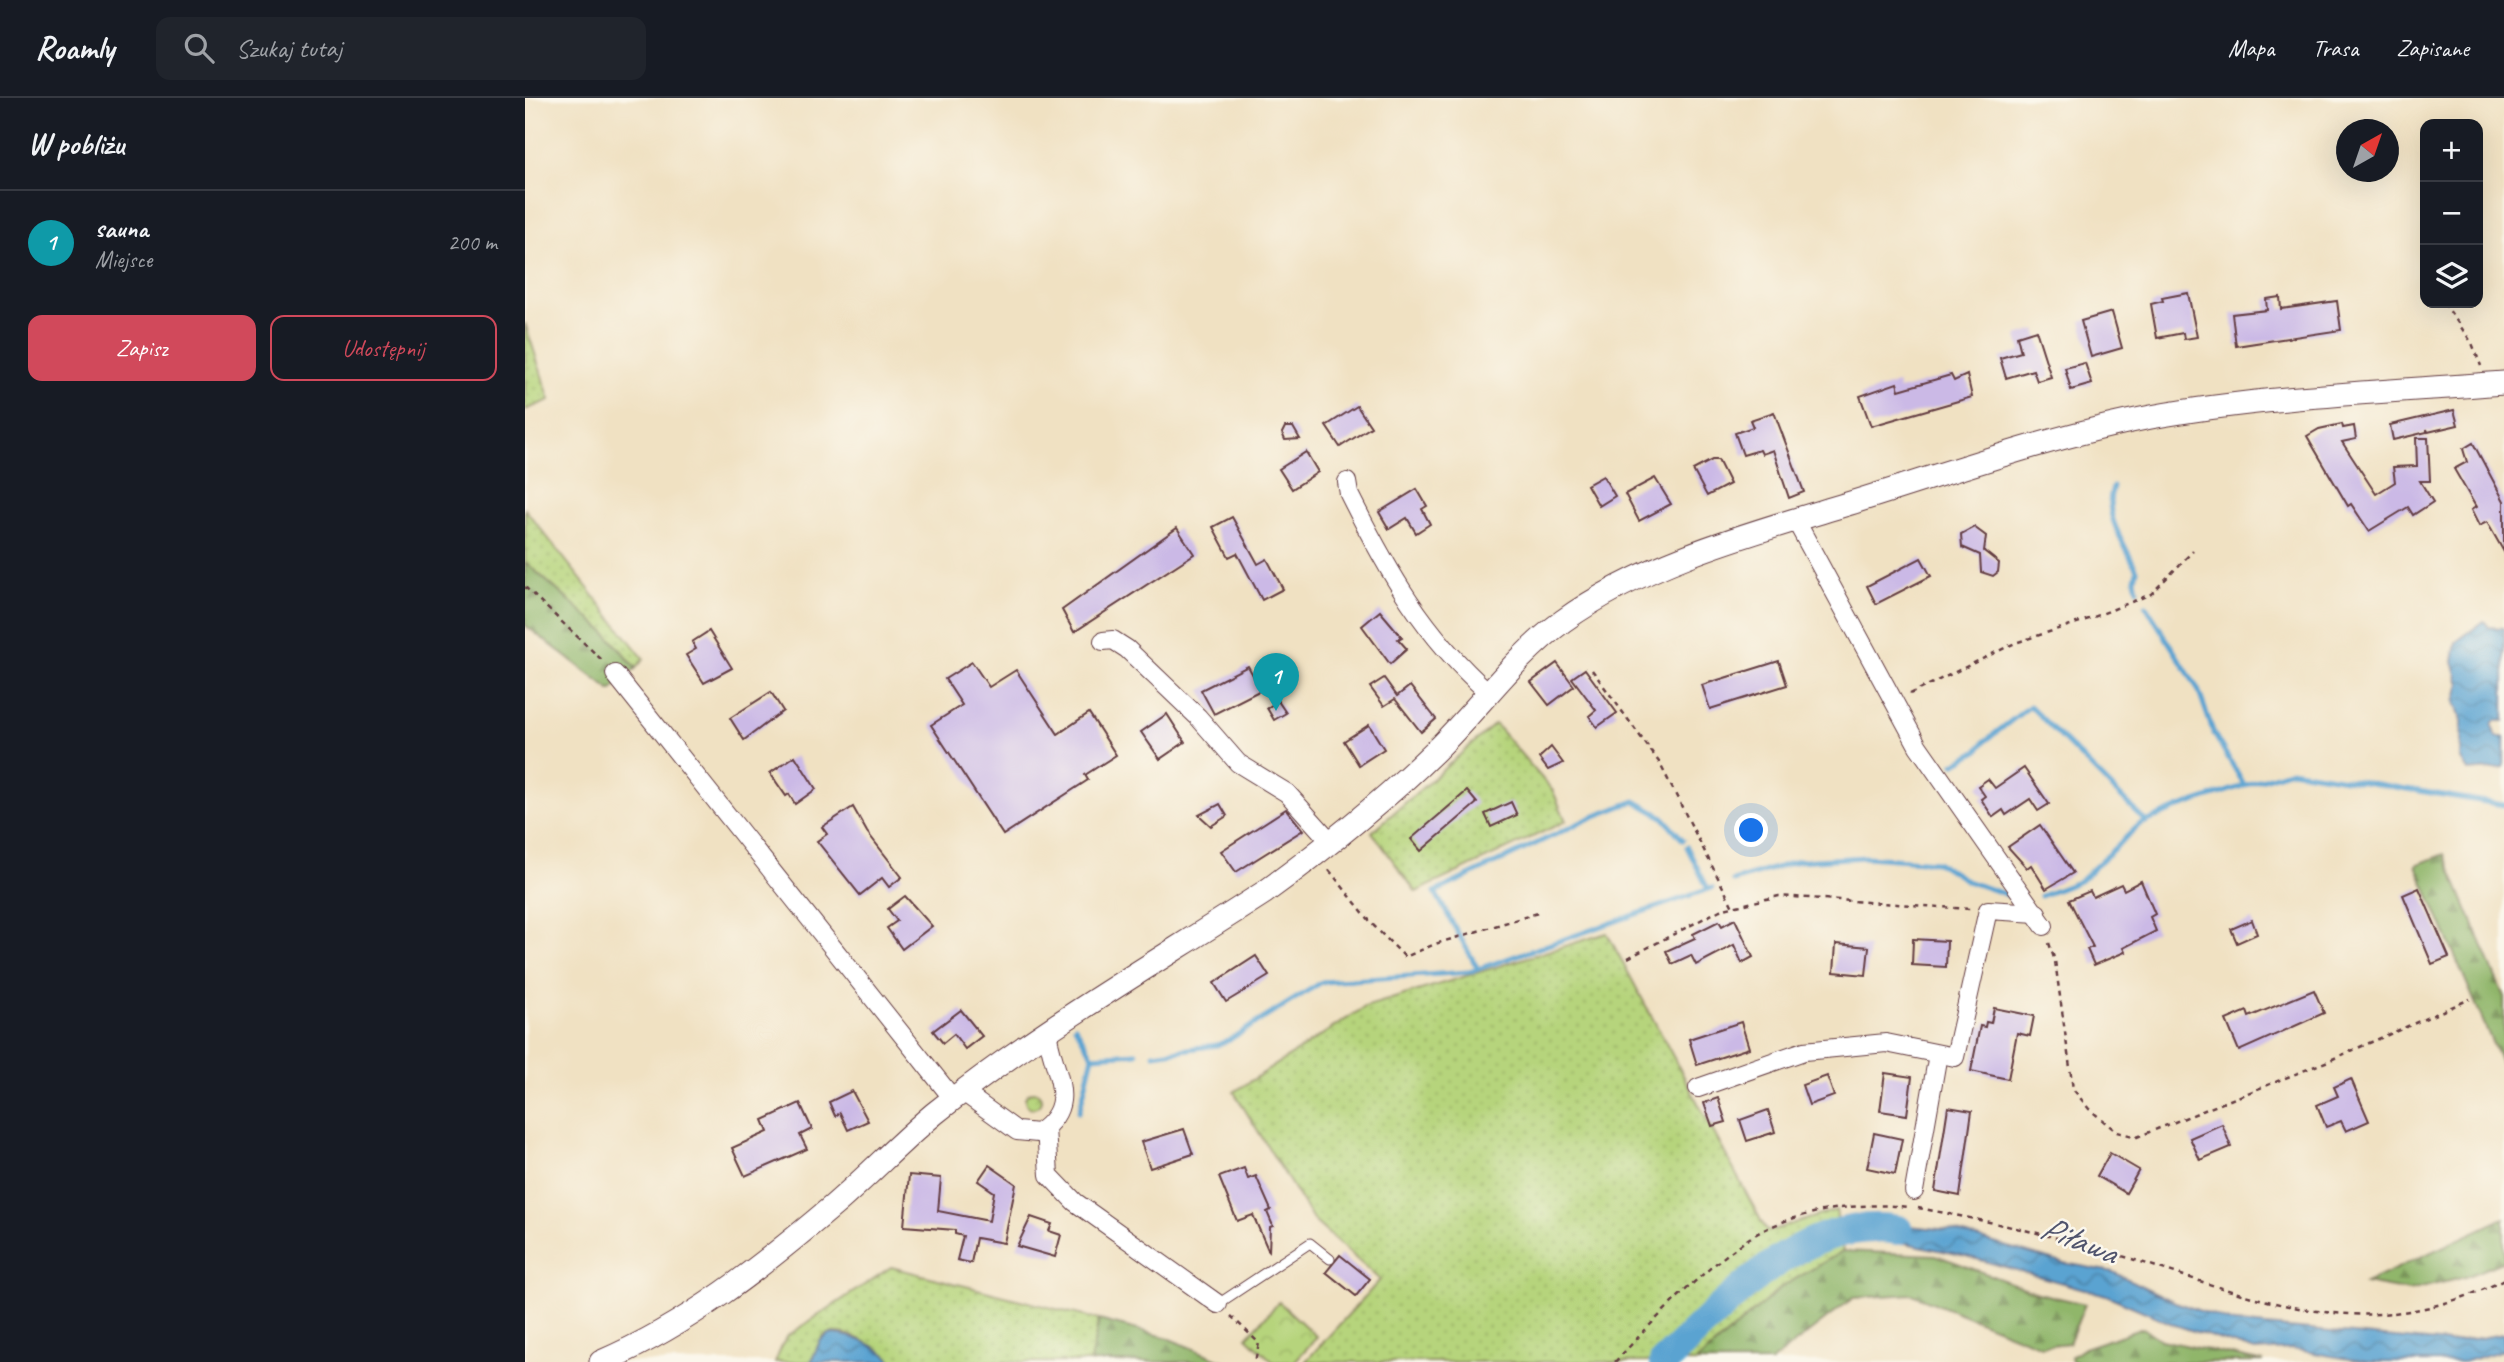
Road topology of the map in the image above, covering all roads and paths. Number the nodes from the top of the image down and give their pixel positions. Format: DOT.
graph roads {
  1 [pos="2448,308"];
  2 [pos="2496,384"];
  3 [pos="1347,482"];
  4 [pos="1795,519"];
  5 [pos="2193,551"];
  6 [pos="525,587"];
  7 [pos="1103,641"];
  8 [pos="1592,670"];
  9 [pos="615,674"];
  10 [pos="1489,693"];
  11 [pos="1894,701"];
  12 [pos="1323,847"];
  13 [pos="1733,907"];
  14 [pos="1988,910"];
  15 [pos="1541,912"];
  16 [pos="2040,920"];
  17 [pos="1628,958"];
  18 [pos="2470,999"];
  19 [pos="1047,1030"];
  20 [pos="1938,1054"];
  21 [pos="1697,1088"];
  22 [pos="959,1096"];
  23 [pos="1046,1128"];
  24 [pos="1914,1191"];
  25 [pos="1330,1259"];
  26 [pos="2504,1280"];
  27 [pos="1218,1304"];
  28 [pos="601,1362"];
  29 [pos="1255,1362"];
  30 [pos="1615,1362"];
  1 -- 2 [label="path"];
  2 -- 4 [label="street"];
  3 -- 10 [label="street"];
  4 -- 10 [label="street"];
  4 -- 11 [label="street"];
  5 -- 11 [label="path"];
  6 -- 9 [label="path"];
  7 -- 12 [label="street"];
  8 -- 13 [label="path"];
  9 -- 22 [label="street"];
  10 -- 12 [label="street"];
  11 -- 16 [label="street"];
  12 -- 15 [label="path"];
  12 -- 19 [label="street"];
  13 -- 14 [label="path"];
  13 -- 17 [label="path"];
  14 -- 16 [label="street"];
  14 -- 20 [label="street"];
  16 -- 18 [label="path"];
  19 -- 22 [label="street"];
  19 -- 23 [label="street"];
  20 -- 21 [label="street"];
  20 -- 24 [label="street"];
  22 -- 23 [label="street"];
  22 -- 28 [label="street"];
  23 -- 27 [label="street"];
  25 -- 27 [label="lane"];
  26 -- 30 [label="path"];
  27 -- 29 [label="path"];
}
